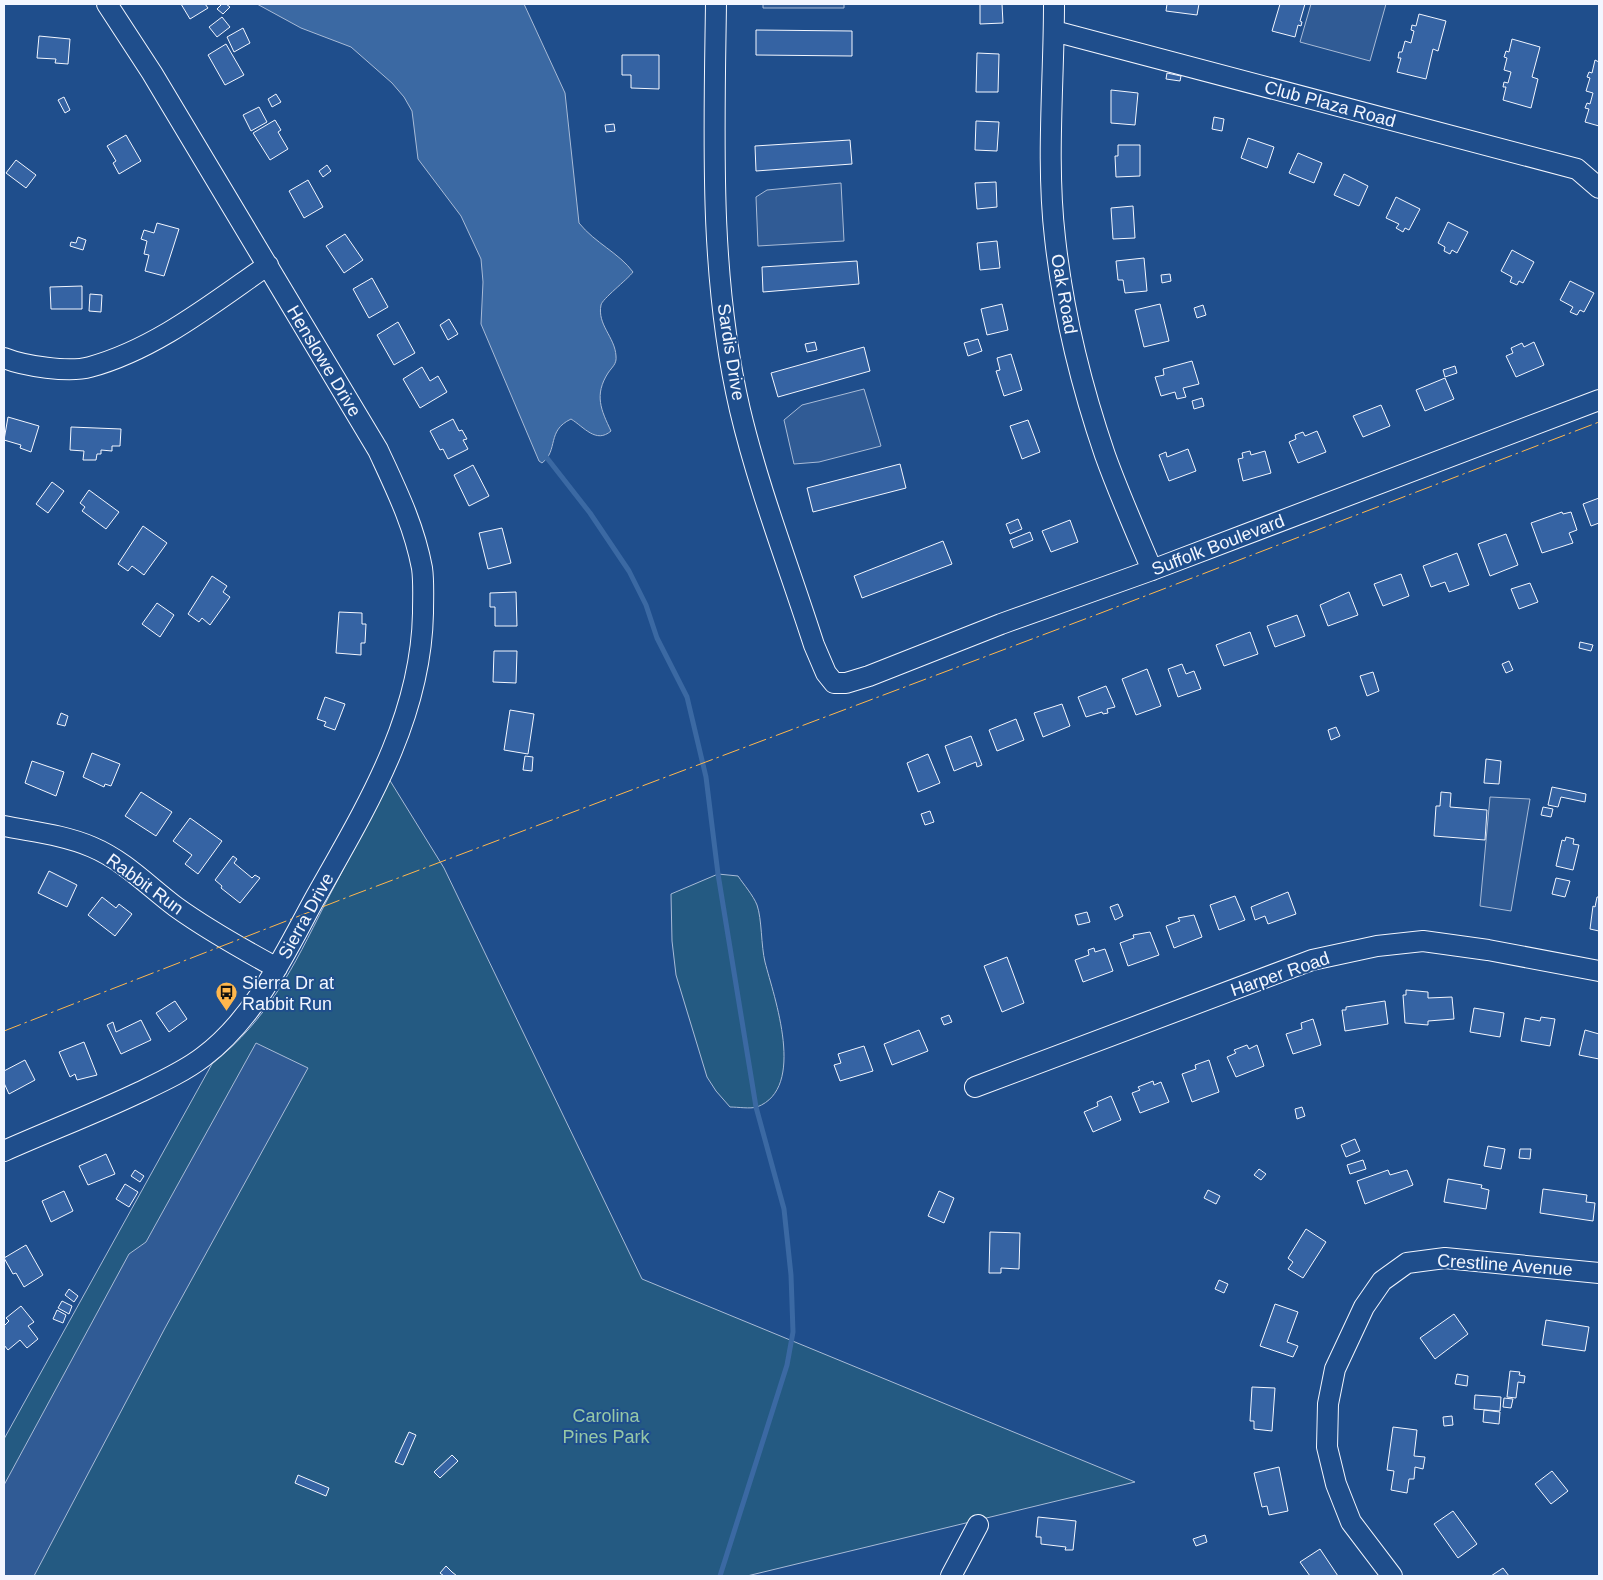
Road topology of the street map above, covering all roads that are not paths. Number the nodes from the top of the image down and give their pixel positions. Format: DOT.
graph roads {
  1 [pos="107,4"];
  2 [pos="716,4"];
  3 [pos="1054,4"];
  4 [pos="1054,32"];
  5 [pos="1599,188"];
  6 [pos="268,265"];
  7 [pos="4,358"];
  8 [pos="1599,400"];
  9 [pos="1152,570"];
  10 [pos="834,683"];
  11 [pos="393,751"];
  12 [pos="4,826"];
  13 [pos="277,968"];
  14 [pos="1599,971"];
  15 [pos="975,1086"];
  16 [pos="4,1151"];
  17 [pos="1599,1273"];
  18 [pos="978,1525"];
  19 [pos="951,1576"];
  20 [pos="1392,1576"];
  1 -- 6 [label="street, Henslowe Drive"];
  2 -- 10 [label="street, Sardis Drive"];
  3 -- 4 [label="street, Oak Road"];
  4 -- 5 [label="street, Club Plaza Road"];
  4 -- 9 [label="street, Oak Road"];
  6 -- 7 [label="street"];
  6 -- 11 [label="street, Henslowe Drive"];
  8 -- 9 [label="street, Suffolk Boulevard"];
  9 -- 10 [label="street, Suffolk Boulevard"];
  11 -- 13 [label="street, Sierra Drive"];
  12 -- 13 [label="street, Rabbit Run"];
  13 -- 16 [label="street, Sierra Drive"];
  14 -- 15 [label="street, Harper Road"];
  17 -- 20 [label="street, Crestline Avenue"];
  18 -- 19 [label="street"];
}
